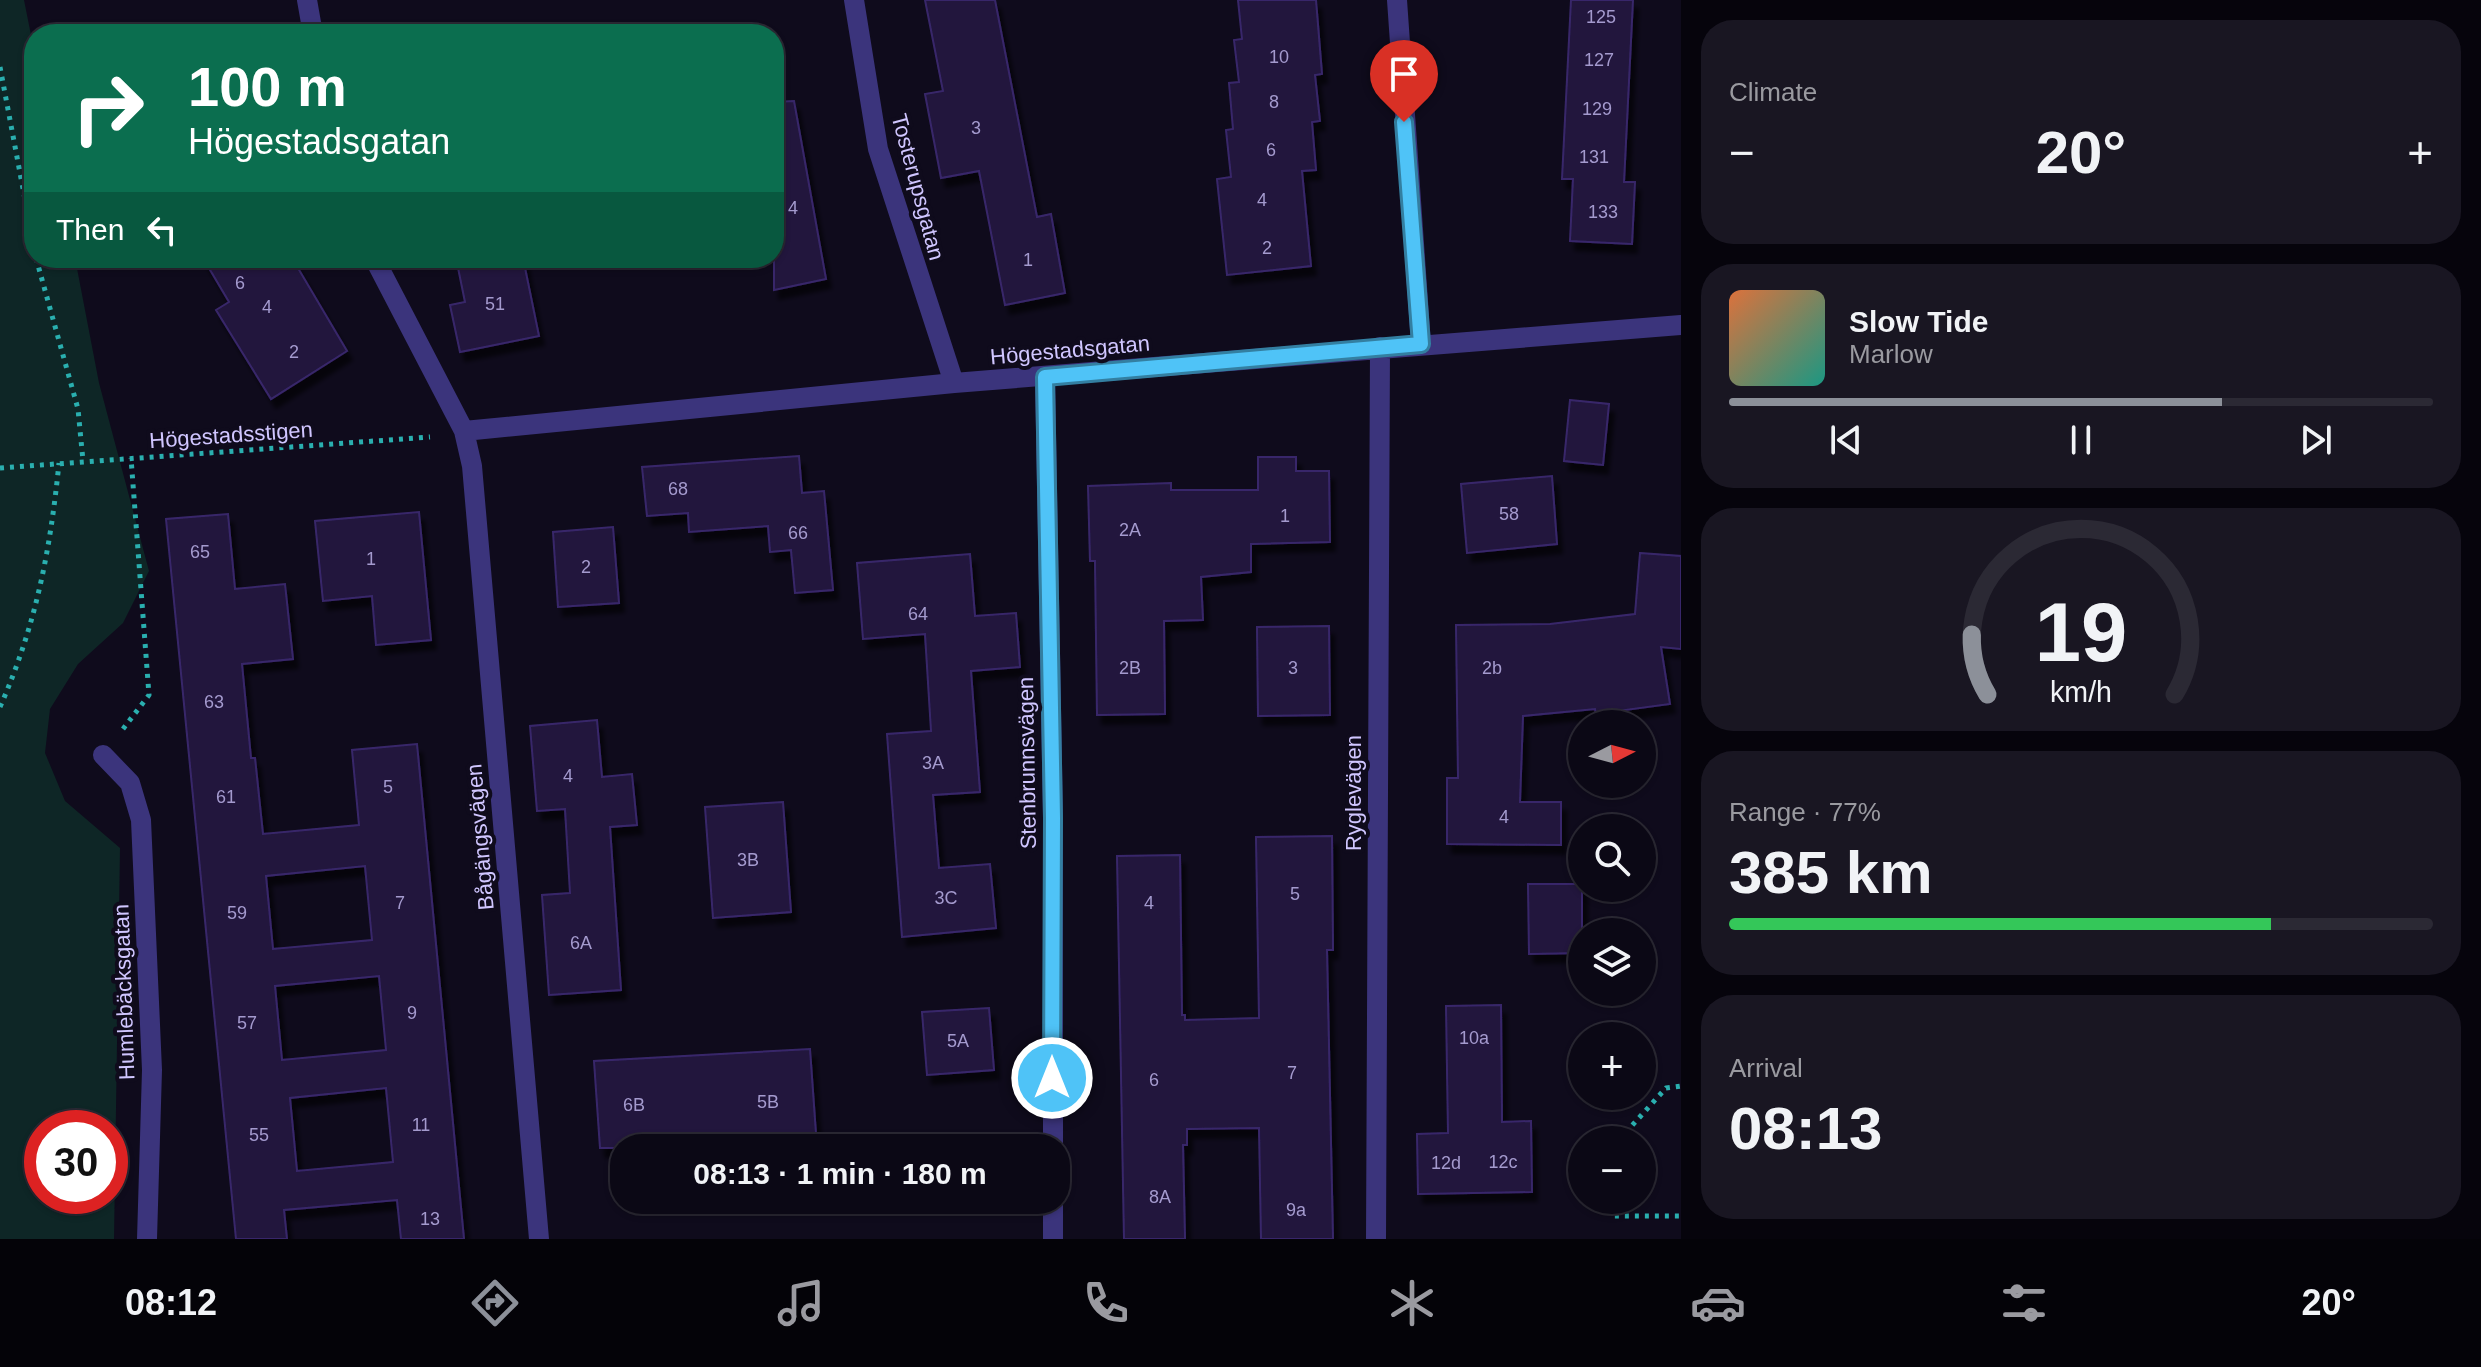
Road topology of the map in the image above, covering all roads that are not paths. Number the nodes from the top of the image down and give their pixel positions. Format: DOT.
graph roads {
  1 [pos="307,0"];
  2 [pos="854,0"];
  3 [pos="1397,0"];
  4 [pos="311,24"];
  5 [pos="379,268"];
  6 [pos="1681,325"];
  7 [pos="1421,344"];
  8 [pos="1380,347"];
  9 [pos="1045,377"];
  10 [pos="954,383"];
  11 [pos="464,431"];
  12 [pos="103,755"];
  13 [pos="1053,1134"];
  14 [pos="1053,1214"];
  15 [pos="147,1239"];
  16 [pos="539,1239"];
  17 [pos="1053,1239"];
  18 [pos="1376,1239"];
  1 -- 4 [label="street"];
  2 -- 10 [label="street, Tosterupsgatan"];
  3 -- 7 [label="street"];
  5 -- 11 [label="street, Bågängsvägen"];
  6 -- 7 [label="street, Högestadsgatan"];
  7 -- 8 [label="street, Högestadsgatan"];
  8 -- 9 [label="street, Högestadsgatan"];
  8 -- 18 [label="street, Ryglevägen"];
  9 -- 10 [label="street, Högestadsgatan"];
  9 -- 13 [label="street, Stenbrunnsvägen"];
  10 -- 11 [label="street, Högestadsgatan"];
  11 -- 16 [label="street, Bågängsvägen"];
  12 -- 15 [label="street, Humlebäcksgatan"];
  14 -- 17 [label="street"];
}
